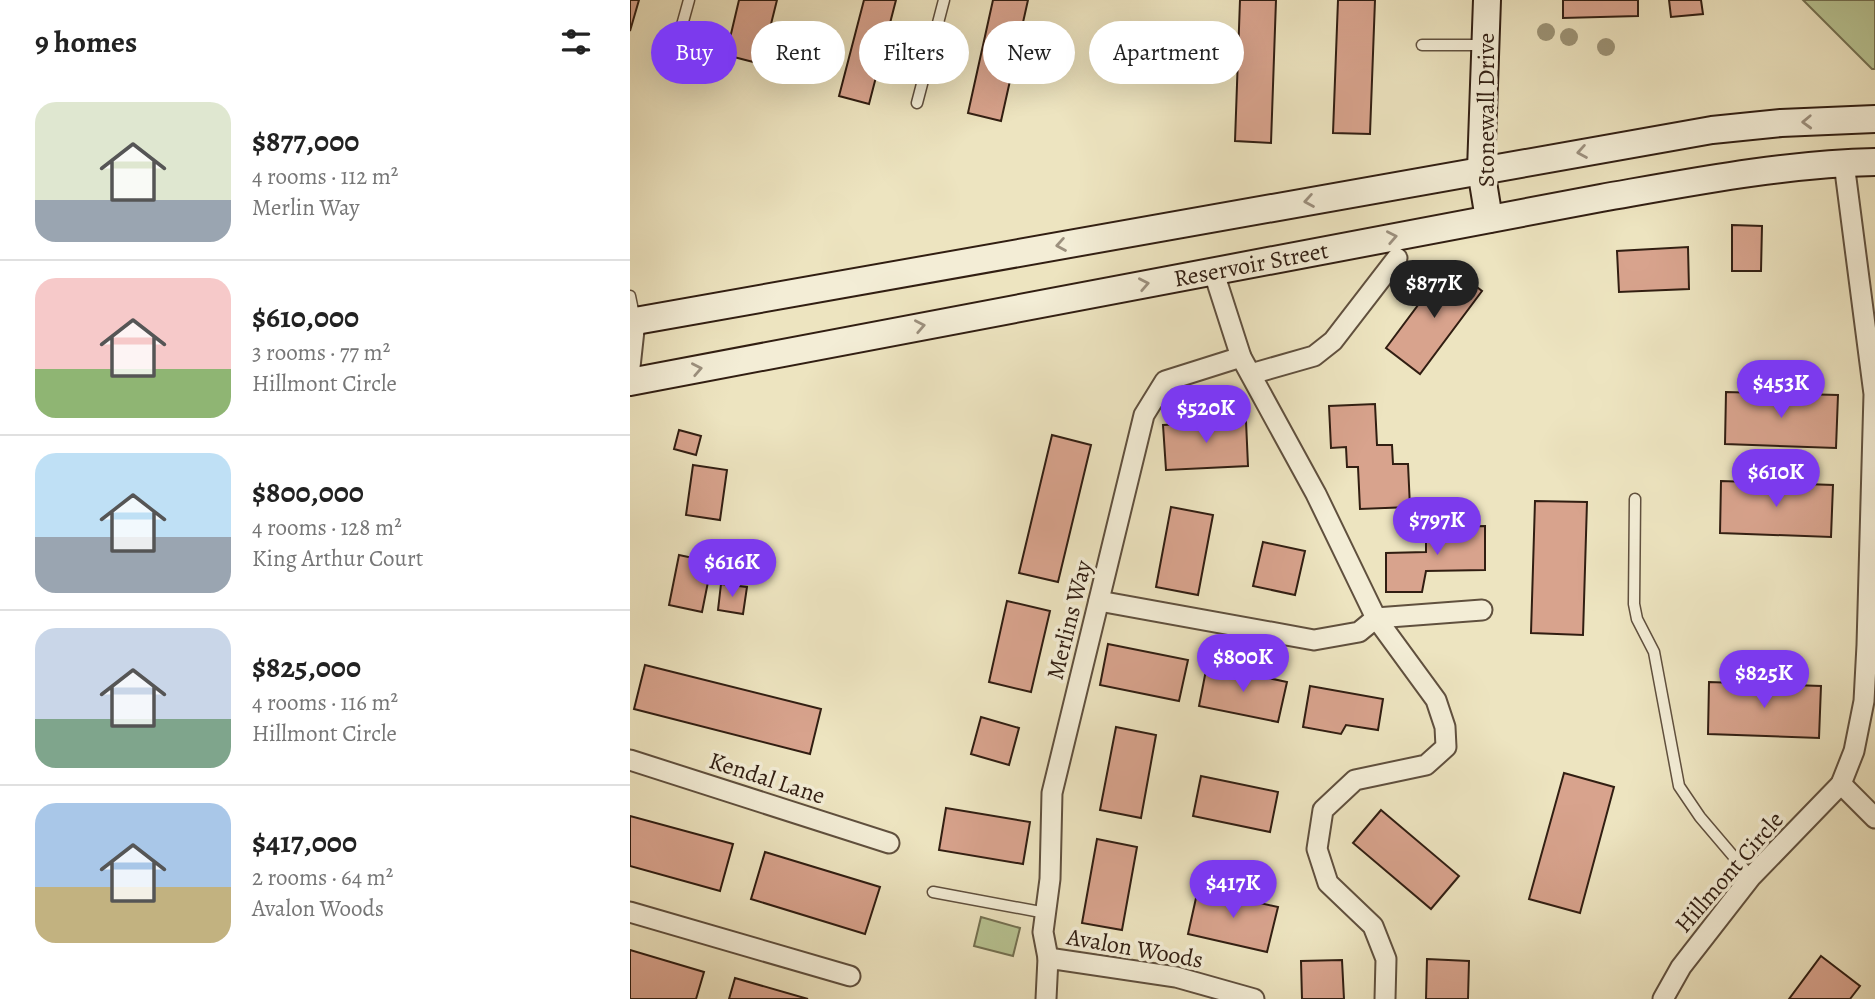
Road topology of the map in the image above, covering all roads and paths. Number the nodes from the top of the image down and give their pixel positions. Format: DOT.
graph roads {
  1 [pos="689,0"];
  2 [pos="944,0"];
  3 [pos="1488,0"];
  4 [pos="683,21"];
  5 [pos="1422,45"];
  6 [pos="1486,45"];
  7 [pos="917,103"];
  8 [pos="1875,120"];
  9 [pos="1875,162"];
  10 [pos="1844,163"];
  11 [pos="1481,170"];
  12 [pos="1489,219"];
  13 [pos="1397,258"];
  14 [pos="1213,270"];
  15 [pos="632,313"];
  16 [pos="1246,365"];
  17 [pos="630,367"];
  18 [pos="630,382"];
  19 [pos="1635,499"];
  20 [pos="1099,601"];
  21 [pos="1482,610"];
  22 [pos="1376,618"];
  23 [pos="630,760"];
  24 [pos="1840,784"];
  25 [pos="1875,818"];
  26 [pos="889,843"];
  27 [pos="1751,877"];
  28 [pos="933,892"];
  29 [pos="630,912"];
  30 [pos="1046,913"];
  31 [pos="1048,958"];
  32 [pos="850,976"];
  33 [pos="1046,999"];
  34 [pos="1254,999"];
  35 [pos="1385,999"];
  36 [pos="1663,999"];
  1 -- 4 [label="lane"];
  2 -- 7 [label="lane"];
  3 -- 6 [label="main road, Stonewall Drive"];
  5 -- 6 [label="lane"];
  6 -- 11 [label="main road, Stonewall Drive"];
  8 -- 11 [label="main road, Reservoir Street, one-way"];
  9 -- 10 [label="main road, Reservoir Street"];
  10 -- 12 [label="main road, Reservoir Street"];
  10 -- 24 [label="street, Hillmont Circle"];
  11 -- 12 [label="main road, Stonewall Drive"];
  11 -- 15 [label="main road, Reservoir Street, one-way"];
  14 -- 12 [label="main road, Reservoir Street, one-way"];
  13 -- 16 [label="street, Merlins Way"];
  14 -- 16 [label="street"];
  18 -- 14 [label="main road, Reservoir Street, one-way"];
  15 -- 17 [label="street"];
  16 -- 20 [label="street, Merlins Way"];
  16 -- 22 [label="street"];
  19 -- 27 [label="lane"];
  20 -- 22 [label="street"];
  20 -- 30 [label="street, Merlins Way"];
  21 -- 22 [label="street"];
  22 -- 35 [label="street"];
  23 -- 26 [label="street, Kendal Lane"];
  24 -- 25 [label="street"];
  24 -- 27 [label="street, Hillmont Circle"];
  27 -- 36 [label="street, Hillmont Circle"];
  28 -- 30 [label="lane"];
  29 -- 32 [label="street"];
  30 -- 31 [label="street, Merlins Way"];
  31 -- 33 [label="street, Avalon Woods"];
  31 -- 34 [label="street, Avalon Woods"];
}
